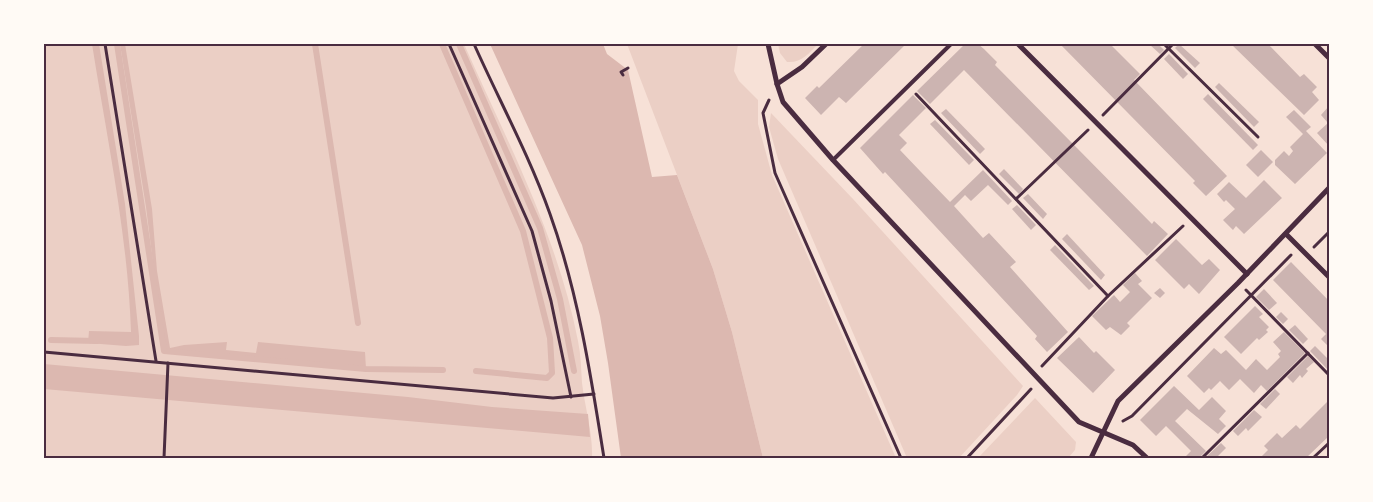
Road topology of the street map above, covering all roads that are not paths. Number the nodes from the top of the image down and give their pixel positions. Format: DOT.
graph roads {
  1 [pos="768,44"];
  2 [pos="826,44"];
  3 [pos="951,44"];
  4 [pos="1018,44"];
  5 [pos="1315,44"];
  6 [pos="1329,58"];
  7 [pos="777,84"];
  8 [pos="833,160"];
  9 [pos="1329,188"];
  10 [pos="1286,234"];
  11 [pos="1247,274"];
  12 [pos="1329,277"];
  13 [pos="1103,432"];
  14 [pos="1091,458"];
  15 [pos="1147,458"];
  1 -- 7 [label="street"];
  2 -- 7 [label="street"];
  3 -- 8 [label="lane"];
  4 -- 11 [label="street"];
  5 -- 6 [label="street"];
  7 -- 8 [label="street"];
  8 -- 13 [label="street"];
  9 -- 10 [label="street"];
  10 -- 11 [label="street"];
  10 -- 12 [label="street"];
  11 -- 13 [label="street"];
  13 -- 14 [label="street"];
  13 -- 15 [label="street"];
}
